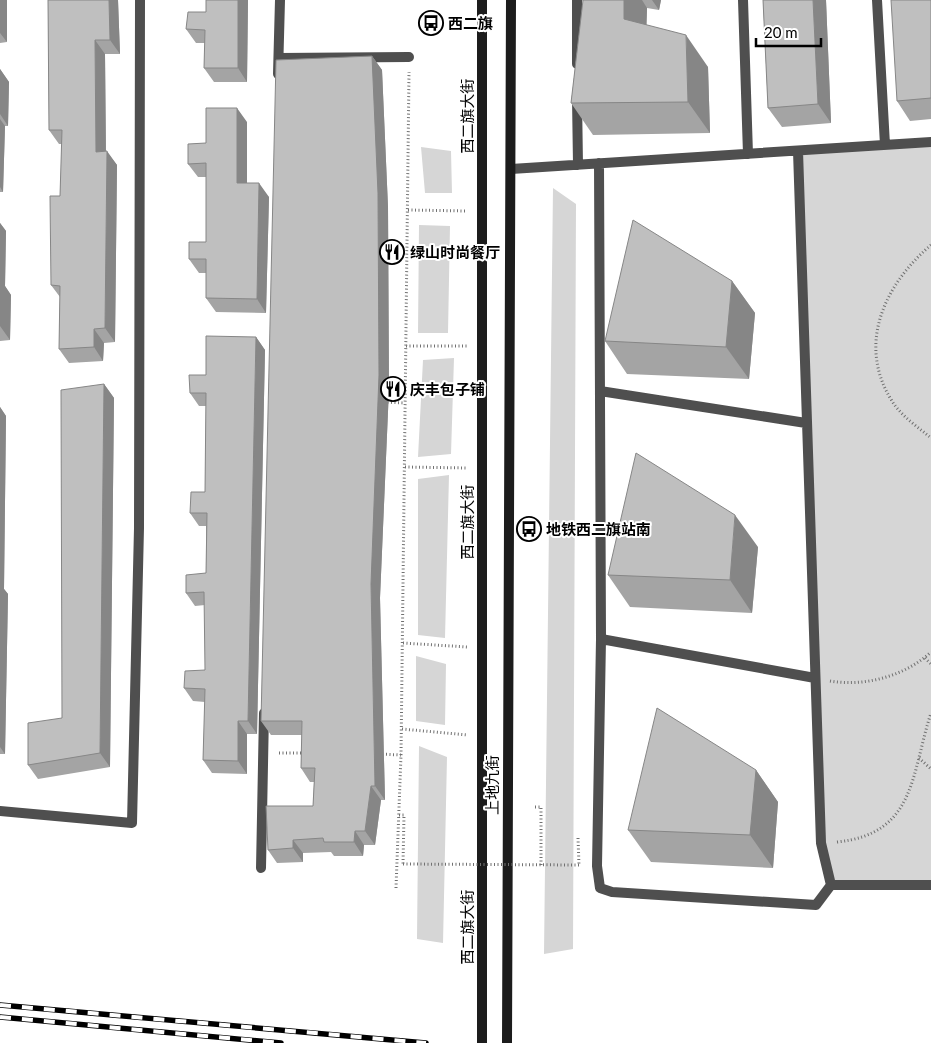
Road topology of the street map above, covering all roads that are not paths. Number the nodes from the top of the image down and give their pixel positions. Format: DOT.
graph roads {
  1 [pos="140,0"];
  2 [pos="280,0"];
  3 [pos="482,0"];
  4 [pos="511,0"];
  5 [pos="577,0"];
  6 [pos="743,0"];
  7 [pos="877,0"];
  8 [pos="409,57"];
  9 [pos="279,58"];
  10 [pos="278,87"];
  11 [pos="931,142"];
  12 [pos="885,145"];
  13 [pos="798,151"];
  14 [pos="748,154"];
  15 [pos="599,164"];
  16 [pos="578,165"];
  17 [pos="511,169"];
  18 [pos="600,391"];
  19 [pos="806,423"];
  20 [pos="601,639"];
  21 [pos="815,678"];
  22 [pos="265,704"];
  23 [pos="0,811"];
  24 [pos="261,868"];
  25 [pos="931,884"];
  26 [pos="831,885"];
  27 [pos="482,1043"];
  28 [pos="507,1043"];
  1 -- 23 [label="street"];
  2 -- 9 [label="street"];
  3 -- 27 [label="main road, 西二旗大街"];
  4 -- 17 [label="main road"];
  5 -- 16 [label="street"];
  6 -- 14 [label="street"];
  7 -- 12 [label="street"];
  8 -- 9 [label="street"];
  9 -- 10 [label="street"];
  11 -- 12 [label="street"];
  12 -- 13 [label="street"];
  13 -- 14 [label="street"];
  13 -- 19 [label="street"];
  14 -- 15 [label="street"];
  15 -- 16 [label="street"];
  15 -- 18 [label="street"];
  16 -- 17 [label="street"];
  17 -- 28 [label="main road, 上地九街"];
  18 -- 19 [label="street"];
  18 -- 20 [label="street"];
  19 -- 21 [label="street"];
  20 -- 21 [label="street"];
  20 -- 26 [label="street"];
  21 -- 26 [label="street"];
  22 -- 24 [label="street"];
  25 -- 26 [label="street"];
}
